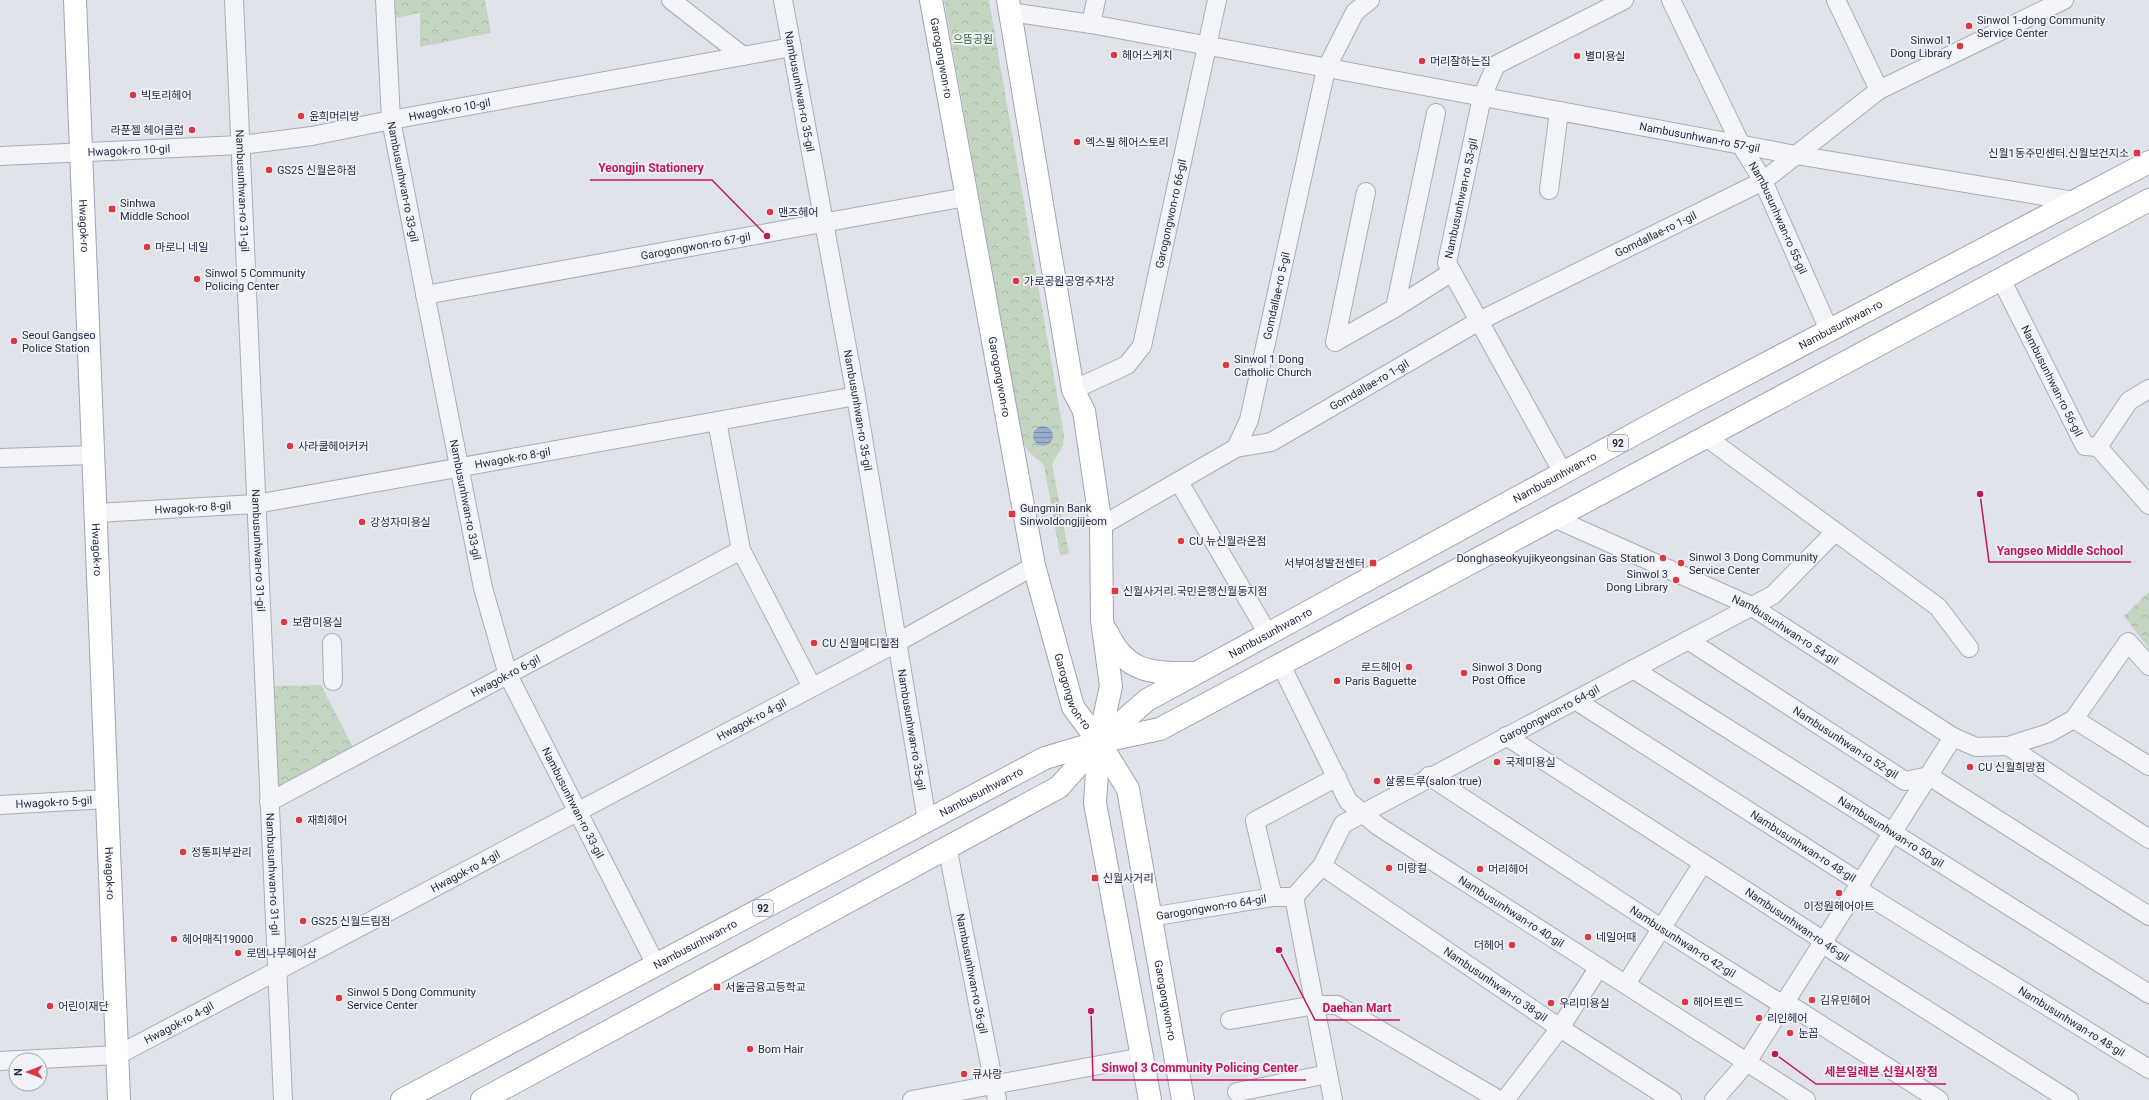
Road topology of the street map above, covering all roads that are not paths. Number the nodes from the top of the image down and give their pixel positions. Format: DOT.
graph roads {
  1 [pos="75,0"];
  2 [pos="234,0"];
  3 [pos="385,0"];
  4 [pos="671,0"];
  5 [pos="783,0"];
  6 [pos="931,0"];
  7 [pos="1096,0"];
  8 [pos="1216,0"];
  9 [pos="1370,0"];
  10 [pos="1624,0"];
  11 [pos="1671,0"];
  12 [pos="1836,0"];
  13 [pos="2053,2"];
  14 [pos="1009,6"];
  15 [pos="1091,24"];
  16 [pos="1208,46"];
  17 [pos="792,47"];
  18 [pos="743,56"];
  19 [pos="1326,69"];
  20 [pos="1879,90"];
  21 [pos="1482,97"];
  22 [pos="1559,111"];
  23 [pos="1436,113"];
  24 [pos="390,120"];
  25 [pos="241,145"];
  26 [pos="1741,145"];
  27 [pos="81,152"];
  28 [pos="1796,155"];
  29 [pos="0,156"];
  30 [pos="2149,162"];
  31 [pos="1763,181"];
  32 [pos="1549,190"];
  33 [pos="1366,192"];
  34 [pos="966,197"];
  35 [pos="2074,201"];
  36 [pos="2146,204"];
  37 [pos="823,222"];
  38 [pos="1452,272"];
  39 [pos="2001,278"];
  40 [pos="425,295"];
  41 [pos="1395,308"];
  42 [pos="1479,322"];
  43 [pos="1829,330"];
  44 [pos="2149,389"];
  45 [pos="1073,390"];
  46 [pos="856,396"];
  47 [pos="717,421"];
  48 [pos="1706,437"];
  49 [pos="2098,447"];
  50 [pos="1236,448"];
  51 [pos="93,455"];
  52 [pos="0,458"];
  53 [pos="459,468"];
  54 [pos="1563,473"];
  55 [pos="1179,482"];
  56 [pos="256,504"];
  57 [pos="2149,505"];
  58 [pos="96,513"];
  59 [pos="1554,518"];
  60 [pos="1100,526"];
  61 [pos="1835,532"];
  62 [pos="741,550"];
  63 [pos="1034,566"];
  64 [pos="1751,606"];
  65 [pos="1102,620"];
  66 [pos="1268,634"];
  67 [pos="1688,640"];
  68 [pos="898,642"];
  69 [pos="332,643"];
  70 [pos="1969,648"];
  71 [pos="1281,665"];
  72 [pos="2149,666"];
  73 [pos="1633,669"];
  74 [pos="1196,674"];
  75 [pos="508,675"];
  76 [pos="333,681"];
  77 [pos="812,688"];
  78 [pos="1574,700"];
  79 [pos="2074,719"];
  80 [pos="1506,736"];
  81 [pos="1953,737"];
  82 [pos="1099,742"];
  83 [pos="2008,746"];
  84 [pos="2149,766"];
  85 [pos="1429,776"];
  86 [pos="1928,776"];
  87 [pos="1336,777"];
  88 [pos="107,799"];
  89 [pos="269,802"];
  90 [pos="0,805"];
  91 [pos="578,811"];
  92 [pos="1362,812"];
  93 [pos="928,820"];
  94 [pos="1893,832"];
  95 [pos="2149,839"];
  96 [pos="947,846"];
  97 [pos="1703,863"];
  98 [pos="1322,866"];
  99 [pos="1861,883"];
  100 [pos="1294,896"];
  101 [pos="1273,897"];
  102 [pos="2149,916"];
  103 [pos="1150,917"];
  104 [pos="1661,928"];
  105 [pos="1824,941"];
  106 [pos="656,965"];
  107 [pos="1599,967"];
  108 [pos="277,971"];
  109 [pos="1626,984"];
  110 [pos="2149,994"];
  111 [pos="1785,1002"];
  112 [pos="1315,1005"];
  113 [pos="1230,1020"];
  114 [pos="1560,1028"];
  115 [pos="118,1055"];
  116 [pos="1142,1057"];
  117 [pos="48,1059"];
  118 [pos="1747,1062"];
  119 [pos="2149,1070"];
  120 [pos="1328,1074"];
  121 [pos="996,1092"];
  122 [pos="1237,1092"];
  123 [pos="119,1100"];
  124 [pos="283,1100"];
  125 [pos="402,1100"];
  126 [pos="482,1100"];
  127 [pos="912,1100"];
  128 [pos="1150,1100"];
  129 [pos="1184,1100"];
  130 [pos="1333,1100"];
  131 [pos="1500,1100"];
  132 [pos="1506,1100"];
  133 [pos="1672,1100"];
  134 [pos="1714,1100"];
  135 [pos="1806,1100"];
  136 [pos="1939,1100"];
  137 [pos="2069,1100"];
  1 -- 27 [label="main road, Hwagok-ro"];
  2 -- 25 [label="street, Nambusunhwan-ro 31-gil"];
  3 -- 24 [label="street, Nambusunhwan-ro 33-gil"];
  4 -- 18 [label="street"];
  5 -- 17 [label="street, Nambusunhwan-ro 35-gil"];
  6 -- 34 [label="main road, Garogongwon-ro"];
  7 -- 15 [label="street"];
  8 -- 16 [label="street, Garogongwon-ro 66-gil"];
  9 -- 19 [label="street, Gomdallae-ro 5-gil"];
  10 -- 21 [label="street, Nambusunhwan-ro 53-gil"];
  11 -- 26 [label="street, Nambusunhwan-ro 55-gil"];
  12 -- 20 [label="street"];
  13 -- 20 [label="street, Gomdallae-ro 1-gil"];
  14 -- 15 [label="street, Garogongwon-ro"];
  14 -- 45 [label="main road, Garogongwon-ro"];
  15 -- 16 [label="street, Garogongwon-ro"];
  16 -- 19 [label="street, Garogongwon-ro"];
  16 -- 45 [label="street, Garogongwon-ro 66-gil"];
  17 -- 18 [label="street, Hwagok-ro 10-gil"];
  17 -- 37 [label="street, Nambusunhwan-ro 35-gil"];
  18 -- 24 [label="street, Hwagok-ro 10-gil"];
  19 -- 21 [label="street, Nambusunhwan-ro 57-gil"];
  19 -- 50 [label="street, Gomdallae-ro 5-gil"];
  20 -- 28 [label="street, Gomdallae-ro 1-gil"];
  21 -- 22 [label="street, Nambusunhwan-ro 57-gil"];
  21 -- 38 [label="street, Nambusunhwan-ro 53-gil"];
  22 -- 26 [label="street, Nambusunhwan-ro 57-gil"];
  22 -- 32 [label="street"];
  23 -- 41 [label="street"];
  24 -- 25 [label="street, Hwagok-ro 10-gil"];
  24 -- 40 [label="street, Nambusunhwan-ro 33-gil"];
  25 -- 27 [label="street, Hwagok-ro 10-gil"];
  25 -- 56 [label="street, Nambusunhwan-ro 31-gil"];
  26 -- 28 [label="street, Nambusunhwan-ro 57-gil"];
  26 -- 31 [label="street, Nambusunhwan-ro 55-gil"];
  27 -- 29 [label="street, Hwagok-ro 10-gil"];
  27 -- 51 [label="main road, Hwagok-ro"];
  28 -- 31 [label="street, Gomdallae-ro 1-gil"];
  28 -- 35 [label="street, Nambusunhwan-ro 57-gil"];
  30 -- 35 [label="main road, Nambusunhwan-ro / 92"];
  31 -- 42 [label="street, Gomdallae-ro 1-gil"];
  31 -- 43 [label="street, Nambusunhwan-ro 55-gil"];
  33 -- 41 [label="street"];
  34 -- 37 [label="street, Garogongwon-ro 67-gil"];
  34 -- 63 [label="main road, Garogongwon-ro"];
  35 -- 43 [label="main road, Nambusunhwan-ro / 92"];
  36 -- 39 [label="main road, Nambusunhwan-ro / 92"];
  37 -- 40 [label="street, Garogongwon-ro 67-gil"];
  37 -- 46 [label="street, Nambusunhwan-ro 35-gil"];
  38 -- 41 [label="street"];
  38 -- 42 [label="street, Nambusunhwan-ro 53-gil"];
  39 -- 48 [label="main road, Nambusunhwan-ro / 92"];
  39 -- 49 [label="street, Nambusunhwan-ro 56-gil"];
  40 -- 53 [label="street, Nambusunhwan-ro 33-gil"];
  42 -- 50 [label="street, Gomdallae-ro 1-gil"];
  42 -- 54 [label="street, Nambusunhwan-ro 53-gil"];
  43 -- 54 [label="main road, Nambusunhwan-ro / 92"];
  44 -- 49 [label="street"];
  45 -- 60 [label="main road, Garogongwon-ro"];
  46 -- 47 [label="street, Hwagok-ro 8-gil"];
  46 -- 68 [label="street, Nambusunhwan-ro 35-gil"];
  47 -- 53 [label="street, Hwagok-ro 8-gil"];
  47 -- 62 [label="street"];
  48 -- 59 [label="main road, Nambusunhwan-ro / 92"];
  48 -- 61 [label="street"];
  49 -- 57 [label="street, Nambusunhwan-ro 56-gil"];
  50 -- 55 [label="street"];
  51 -- 52 [label="street"];
  51 -- 58 [label="main road, Hwagok-ro"];
  53 -- 56 [label="street, Hwagok-ro 8-gil"];
  53 -- 75 [label="street, Nambusunhwan-ro 33-gil"];
  54 -- 66 [label="main road, Nambusunhwan-ro / 92"];
  55 -- 60 [label="street"];
  55 -- 66 [label="street"];
  56 -- 58 [label="street, Hwagok-ro 8-gil"];
  56 -- 89 [label="street, Nambusunhwan-ro 31-gil"];
  58 -- 88 [label="main road, Hwagok-ro"];
  59 -- 64 [label="street, Nambusunhwan-ro 54-gil"];
  59 -- 71 [label="main road, Nambusunhwan-ro / 92"];
  60 -- 65 [label="main road, Garogongwon-ro"];
  61 -- 64 [label="street, Garogongwon-ro 64-gil"];
  61 -- 70 [label="street"];
  62 -- 75 [label="street, Hwagok-ro 6-gil"];
  62 -- 77 [label="street"];
  63 -- 68 [label="street, Hwagok-ro 4-gil"];
  63 -- 82 [label="main road, Garogongwon-ro"];
  64 -- 67 [label="street, Garogongwon-ro 64-gil"];
  64 -- 81 [label="street, Nambusunhwan-ro 54-gil"];
  65 -- 74 [label="main road"];
  65 -- 82 [label="main road, Garogongwon-ro"];
  66 -- 74 [label="main road, Nambusunhwan-ro / 92"];
  67 -- 73 [label="street, Garogongwon-ro 64-gil"];
  67 -- 86 [label="street, Nambusunhwan-ro 52-gil"];
  68 -- 77 [label="street, Hwagok-ro 4-gil"];
  68 -- 93 [label="street, Nambusunhwan-ro 35-gil"];
  69 -- 76 [label="street"];
  71 -- 82 [label="main road, Nambusunhwan-ro / 92"];
  71 -- 87 [label="street, Nambusunhwan-ro 40-gil"];
  72 -- 79 [label="street, Nambusunhwan-ro 54-gil"];
  73 -- 78 [label="street, Garogongwon-ro 64-gil"];
  73 -- 94 [label="street, Nambusunhwan-ro 50-gil"];
  74 -- 82 [label="main road, Nambusunhwan-ro / 92"];
  75 -- 89 [label="street, Hwagok-ro 6-gil"];
  75 -- 91 [label="street, Nambusunhwan-ro 33-gil"];
  77 -- 91 [label="street, Hwagok-ro 4-gil"];
  78 -- 80 [label="street, Garogongwon-ro 64-gil"];
  78 -- 99 [label="street, Nambusunhwan-ro 48-gil"];
  79 -- 83 [label="street, Nambusunhwan-ro 54-gil"];
  79 -- 84 [label="street"];
  80 -- 85 [label="street, Garogongwon-ro 64-gil"];
  80 -- 97 [label="street, Nambusunhwan-ro 46-gil"];
  81 -- 83 [label="street, Nambusunhwan-ro 54-gil"];
  81 -- 86 [label="street"];
  82 -- 93 [label="main road, Nambusunhwan-ro / 92"];
  82 -- 96 [label="main road, Nambusunhwan-ro / 92"];
  82 -- 103 [label="main road, Garogongwon-ro"];
  82 -- 116 [label="main road, Garogongwon-ro"];
  83 -- 95 [label="street"];
  85 -- 92 [label="street, Garogongwon-ro 64-gil"];
  85 -- 104 [label="street, Nambusunhwan-ro 42-gil"];
  86 -- 94 [label="street"];
  86 -- 102 [label="street"];
  87 -- 92 [label="street, Nambusunhwan-ro 40-gil"];
  87 -- 101 [label="street, Garogongwon-ro 64-gil"];
  88 -- 90 [label="street, Hwagok-ro 5-gil"];
  88 -- 115 [label="main road, Hwagok-ro"];
  89 -- 108 [label="street, Nambusunhwan-ro 31-gil"];
  91 -- 106 [label="street, Nambusunhwan-ro 33-gil"];
  91 -- 108 [label="street, Hwagok-ro 4-gil"];
  92 -- 98 [label="street, Garogongwon-ro 64-gil"];
  92 -- 107 [label="street, Nambusunhwan-ro 40-gil"];
  93 -- 106 [label="main road, Nambusunhwan-ro / 92"];
  94 -- 99 [label="street"];
  94 -- 110 [label="street, Nambusunhwan-ro 50-gil"];
  96 -- 121 [label="street, Nambusunhwan-ro 36-gil"];
  96 -- 126 [label="main road, Nambusunhwan-ro / 92"];
  97 -- 104 [label="street"];
  97 -- 105 [label="street, Nambusunhwan-ro 46-gil"];
  98 -- 100 [label="street, Garogongwon-ro 64-gil"];
  98 -- 114 [label="street, Nambusunhwan-ro 38-gil"];
  99 -- 105 [label="street"];
  99 -- 119 [label="street, Nambusunhwan-ro 48-gil"];
  100 -- 101 [label="street, Garogongwon-ro 64-gil"];
  100 -- 112 [label="street"];
  101 -- 103 [label="street, Garogongwon-ro 64-gil"];
  103 -- 129 [label="main road, Garogongwon-ro"];
  104 -- 109 [label="street"];
  104 -- 111 [label="street, Nambusunhwan-ro 42-gil"];
  105 -- 111 [label="street"];
  105 -- 137 [label="street, Nambusunhwan-ro 46-gil"];
  106 -- 125 [label="main road, Nambusunhwan-ro / 92"];
  107 -- 109 [label="street, Nambusunhwan-ro 40-gil"];
  107 -- 114 [label="street"];
  108 -- 115 [label="street, Hwagok-ro 4-gil"];
  108 -- 124 [label="street, Nambusunhwan-ro 31-gil"];
  109 -- 118 [label="street, Nambusunhwan-ro 40-gil"];
  111 -- 118 [label="street"];
  111 -- 136 [label="street, Nambusunhwan-ro 42-gil"];
  112 -- 113 [label="street"];
  112 -- 120 [label="street"];
  112 -- 131 [label="street"];
  114 -- 132 [label="street"];
  114 -- 133 [label="street, Nambusunhwan-ro 38-gil"];
  115 -- 117 [label="street"];
  115 -- 123 [label="main road, Hwagok-ro"];
  116 -- 121 [label="street"];
  116 -- 128 [label="main road, Garogongwon-ro"];
  118 -- 134 [label="street"];
  118 -- 135 [label="street, Nambusunhwan-ro 40-gil"];
  120 -- 122 [label="street"];
  120 -- 130 [label="street"];
  121 -- 127 [label="street"];
}
